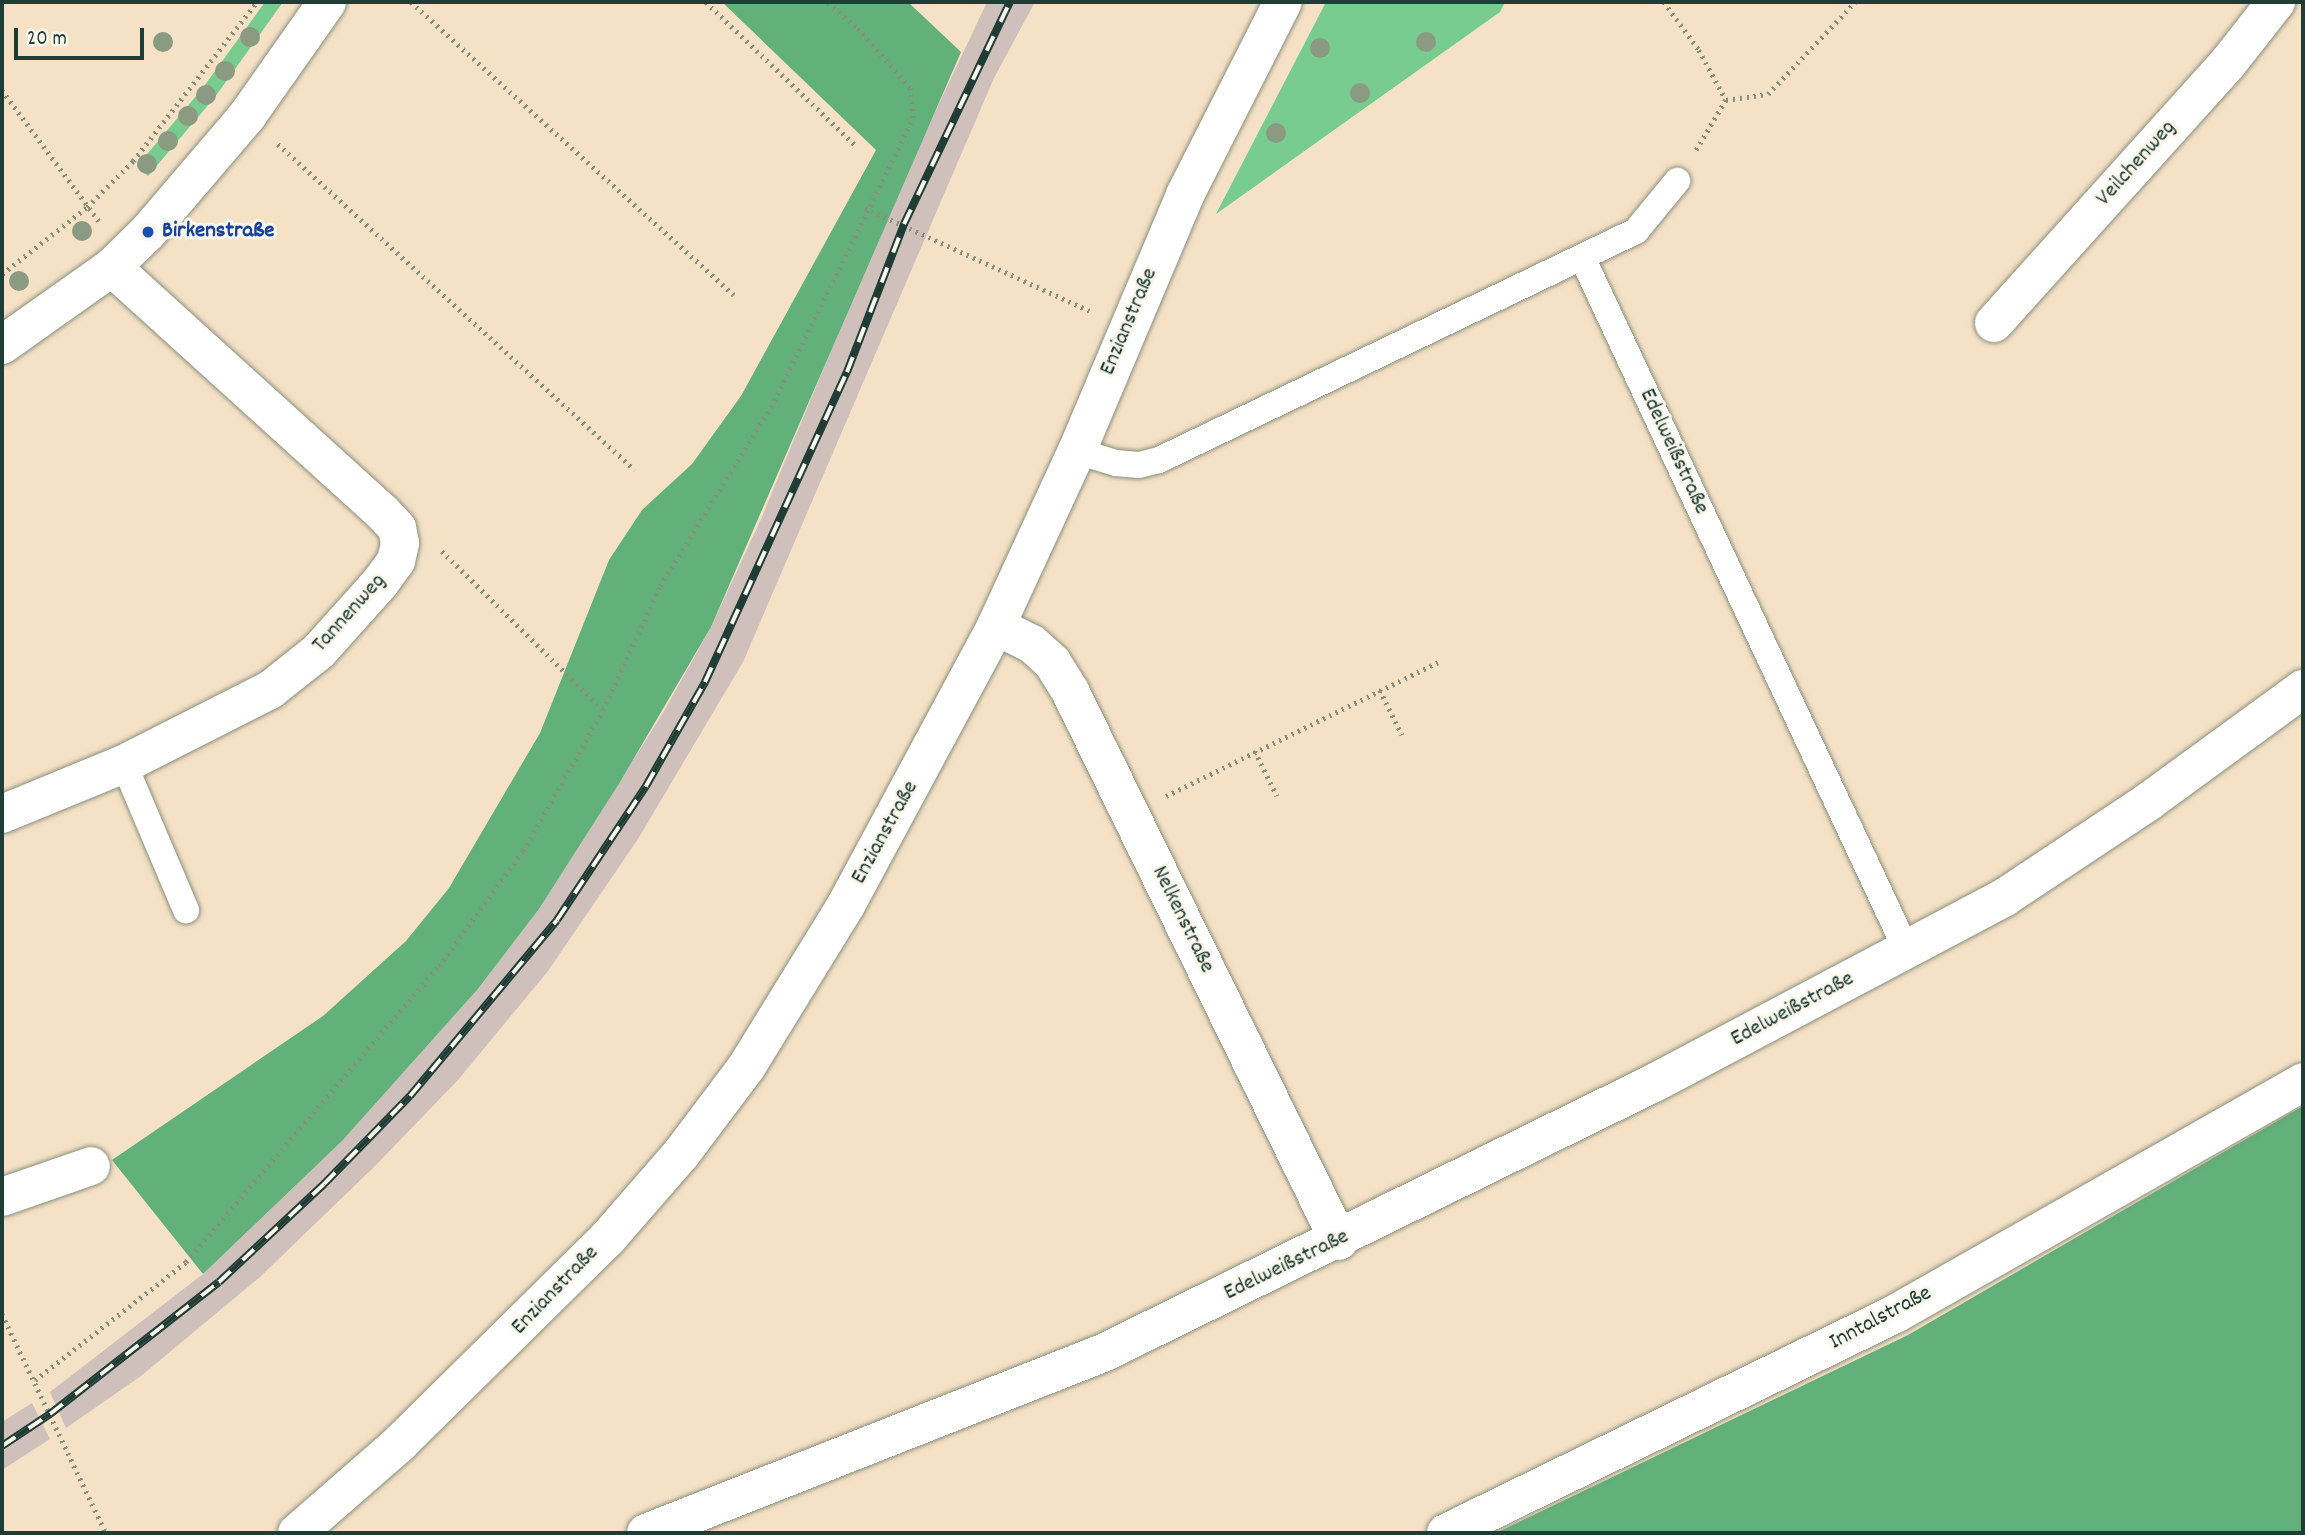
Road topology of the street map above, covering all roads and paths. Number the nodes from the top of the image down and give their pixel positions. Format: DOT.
graph roads {
  1 [pos="257,2"];
  2 [pos="327,2"];
  3 [pos="411,2"];
  4 [pos="706,2"];
  5 [pos="825,2"];
  6 [pos="1283,2"];
  7 [pos="1664,2"];
  8 [pos="1855,2"];
  9 [pos="2276,2"];
  10 [pos="2,90"];
  11 [pos="1726,100"];
  12 [pos="247,116"];
  13 [pos="856,146"];
  14 [pos="1678,181"];
  15 [pos="87,207"];
  16 [pos="865,208"];
  17 [pos="1582,257"];
  18 [pos="120,260"];
  19 [pos="2,274"];
  20 [pos="734,295"];
  21 [pos="1994,323"];
  22 [pos="1125,328"];
  23 [pos="2,345"];
  24 [pos="1077,451"];
  25 [pos="635,470"];
  26 [pos="400,543"];
  27 [pos="996,626"];
  28 [pos="1438,662"];
  29 [pos="2303,689"];
  30 [pos="1380,690"];
  31 [pos="603,710"];
  32 [pos="1402,735"];
  33 [pos="1255,751"];
  34 [pos="124,764"];
  35 [pos="1277,796"];
  36 [pos="1130,813"];
  37 [pos="2,814"];
  38 [pos="186,910"];
  39 [pos="1907,951"];
  40 [pos="2303,1082"];
  41 [pos="91,1166"];
  42 [pos="2,1198"];
  43 [pos="1339,1241"];
  44 [pos="2,1314"];
  45 [pos="35,1380"];
  46 [pos="106,1533"];
  47 [pos="297,1533"];
  48 [pos="646,1533"];
  49 [pos="1446,1533"];
  1 -- 15 [label="path"];
  2 -- 12 [label="street"];
  3 -- 20 [label="path"];
  4 -- 13 [label="path"];
  5 -- 16 [label="path"];
  6 -- 22 [label="street, Enzianstraße"];
  7 -- 11 [label="path"];
  8 -- 11 [label="path"];
  9 -- 21 [label="street, Veilchenweg"];
  10 -- 15 [label="path"];
  11 -- 14 [label="path"];
  12 -- 18 [label="street"];
  12 -- 25 [label="path"];
  14 -- 17 [label="lane"];
  15 -- 18 [label="path"];
  15 -- 19 [label="path"];
  16 -- 22 [label="path"];
  16 -- 31 [label="path"];
  17 -- 24 [label="lane"];
  17 -- 39 [label="lane, Edelweißstraße"];
  18 -- 23 [label="street"];
  18 -- 26 [label="street"];
  22 -- 24 [label="street, Enzianstraße"];
  24 -- 27 [label="street, Enzianstraße"];
  26 -- 31 [label="path"];
  26 -- 34 [label="street, Tannenweg"];
  27 -- 36 [label="street, Nelkenstraße"];
  27 -- 47 [label="street, Enzianstraße"];
  28 -- 30 [label="path"];
  29 -- 39 [label="street, Edelweißstraße"];
  30 -- 32 [label="path"];
  30 -- 33 [label="path"];
  31 -- 45 [label="path"];
  33 -- 35 [label="path"];
  33 -- 36 [label="path"];
  34 -- 37 [label="street, Tannenweg"];
  34 -- 38 [label="lane"];
  36 -- 43 [label="street, Nelkenstraße"];
  39 -- 43 [label="street, Edelweißstraße"];
  40 -- 49 [label="street, Inntalstraße"];
  41 -- 42 [label="street"];
  43 -- 48 [label="street, Edelweißstraße"];
  44 -- 45 [label="path"];
  45 -- 46 [label="path"];
}
